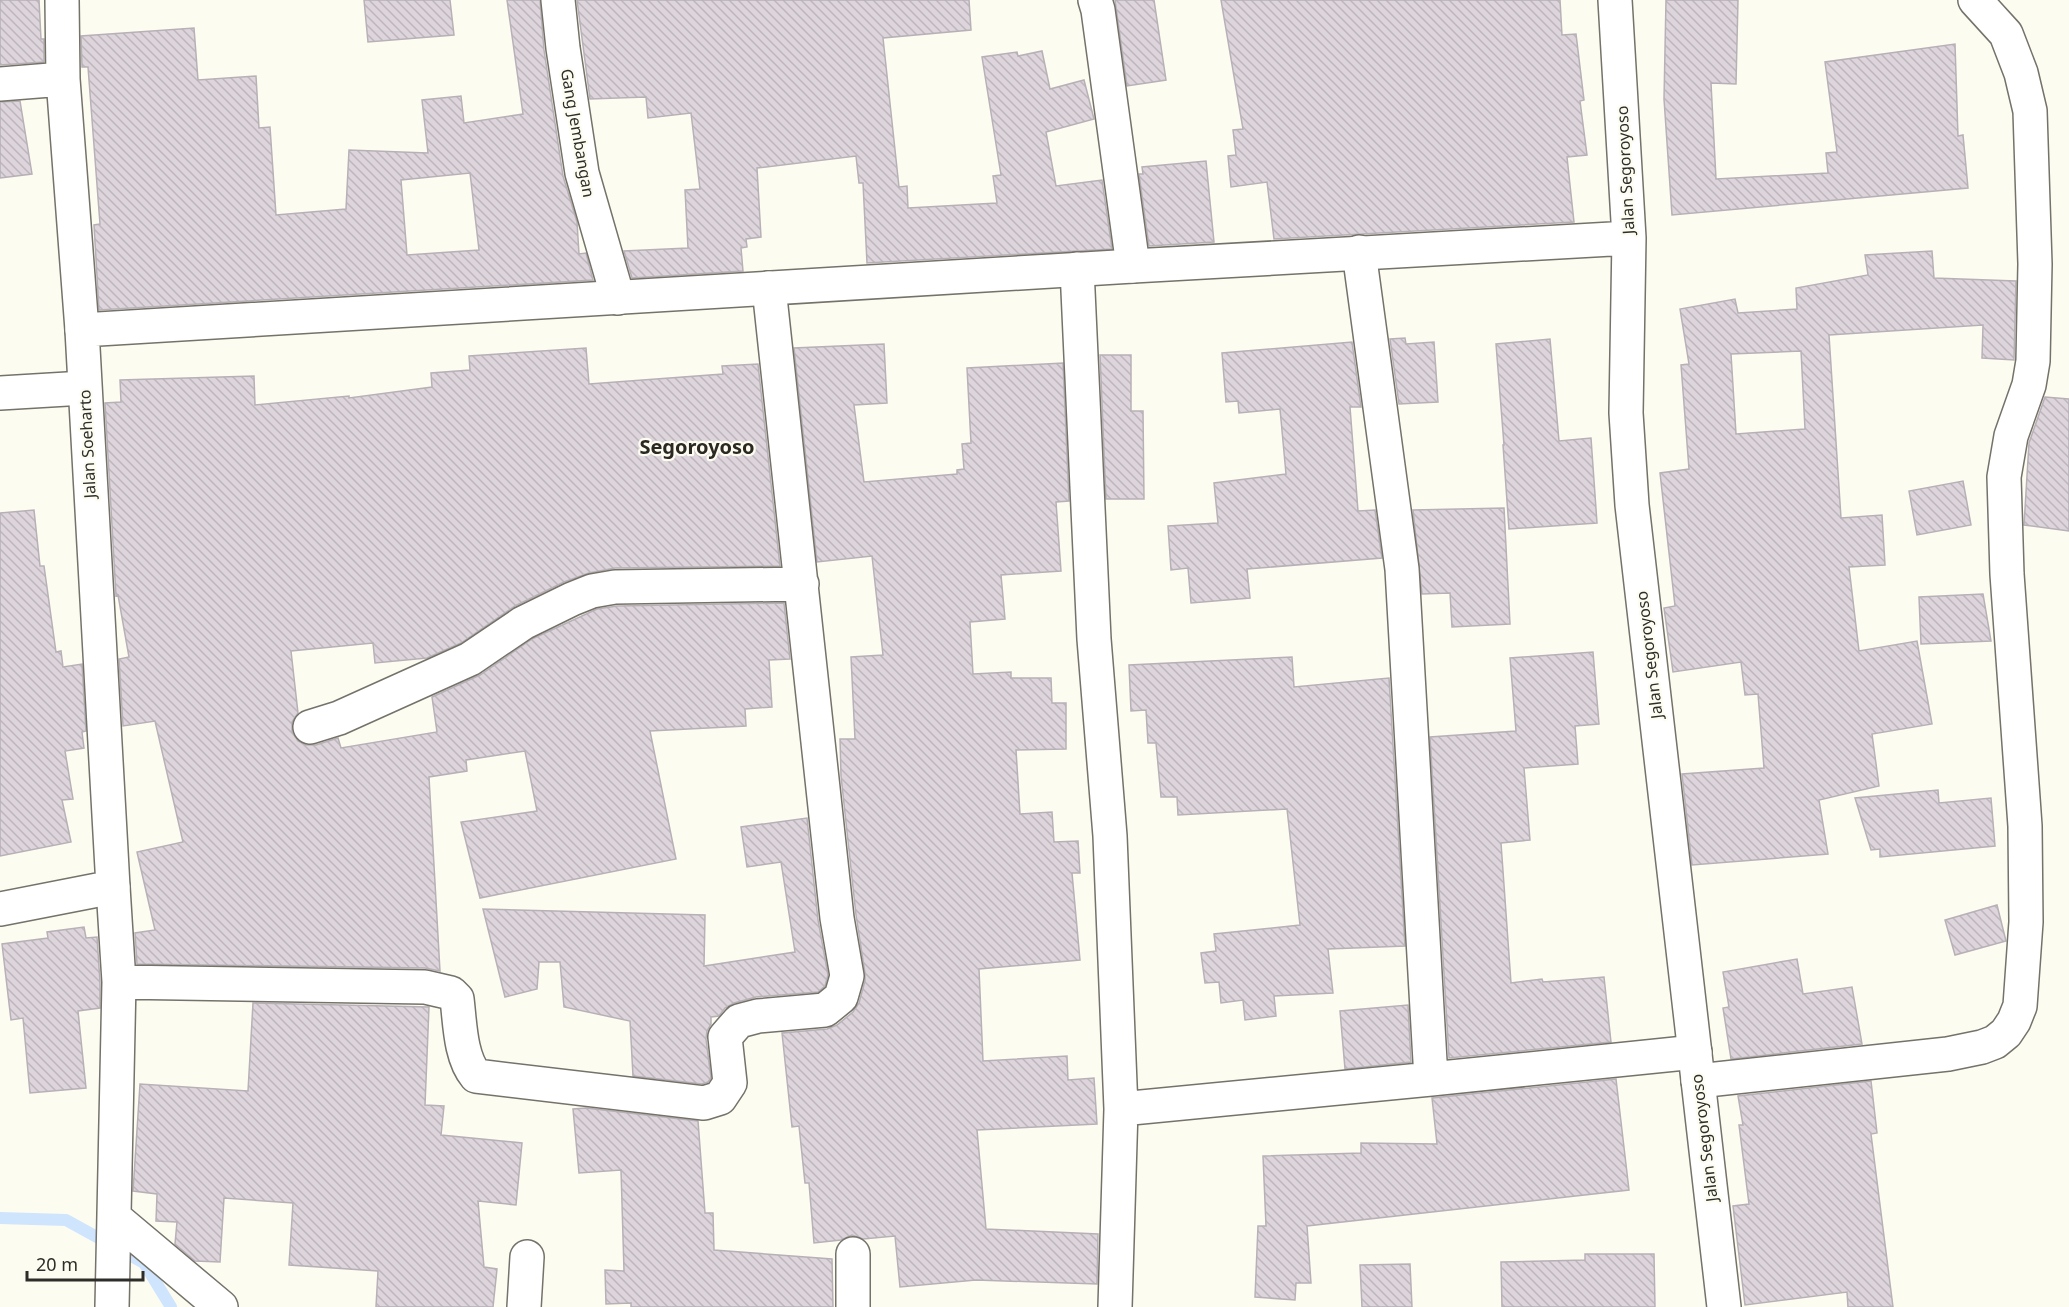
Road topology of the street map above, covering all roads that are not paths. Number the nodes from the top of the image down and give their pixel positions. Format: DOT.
graph roads {
  1 [pos="62,0"];
  2 [pos="558,0"];
  3 [pos="1095,0"];
  4 [pos="1615,0"];
  5 [pos="1975,0"];
  6 [pos="63,79"];
  7 [pos="0,84"];
  8 [pos="1629,238"];
  9 [pos="1359,252"];
  10 [pos="1133,266"];
  11 [pos="1077,269"];
  12 [pos="769,288"];
  13 [pos="618,298"];
  14 [pos="82,330"];
  15 [pos="84,388"];
  16 [pos="0,393"];
  17 [pos="802,584"];
  18 [pos="310,727"];
  19 [pos="113,887"];
  20 [pos="0,909"];
  21 [pos="119,982"];
  22 [pos="1696,1067"];
  23 [pos="1431,1079"];
  24 [pos="1121,1108"];
  25 [pos="115,1218"];
  26 [pos="853,1254"];
  27 [pos="527,1257"];
  28 [pos="112,1307"];
  29 [pos="221,1307"];
  30 [pos="524,1307"];
  31 [pos="853,1307"];
  32 [pos="1115,1307"];
  33 [pos="1724,1307"];
  1 -- 6 [label="street, Jalan Soeharto"];
  2 -- 13 [label="street, Gang Jembangan"];
  3 -- 10 [label="street"];
  4 -- 8 [label="street, Jalan Segoroyoso"];
  5 -- 22 [label="street"];
  6 -- 7 [label="street"];
  6 -- 14 [label="street, Jalan Soeharto"];
  8 -- 9 [label="street"];
  8 -- 22 [label="street, Jalan Segoroyoso"];
  9 -- 10 [label="street"];
  9 -- 23 [label="street"];
  10 -- 11 [label="street"];
  11 -- 12 [label="street"];
  11 -- 24 [label="street"];
  12 -- 13 [label="street"];
  12 -- 17 [label="street"];
  13 -- 14 [label="street"];
  14 -- 15 [label="street, Jalan Soeharto"];
  15 -- 16 [label="street"];
  15 -- 19 [label="street, Jalan Soeharto"];
  17 -- 18 [label="street"];
  17 -- 21 [label="street"];
  19 -- 20 [label="street"];
  19 -- 21 [label="street, Jalan Soeharto"];
  21 -- 25 [label="street, Jalan Soeharto"];
  22 -- 23 [label="street"];
  22 -- 33 [label="street, Jalan Segoroyoso"];
  23 -- 24 [label="street"];
  24 -- 32 [label="street"];
  25 -- 28 [label="street, Jalan Soeharto"];
  25 -- 29 [label="street"];
  26 -- 31 [label="street"];
  27 -- 30 [label="street"];
}
